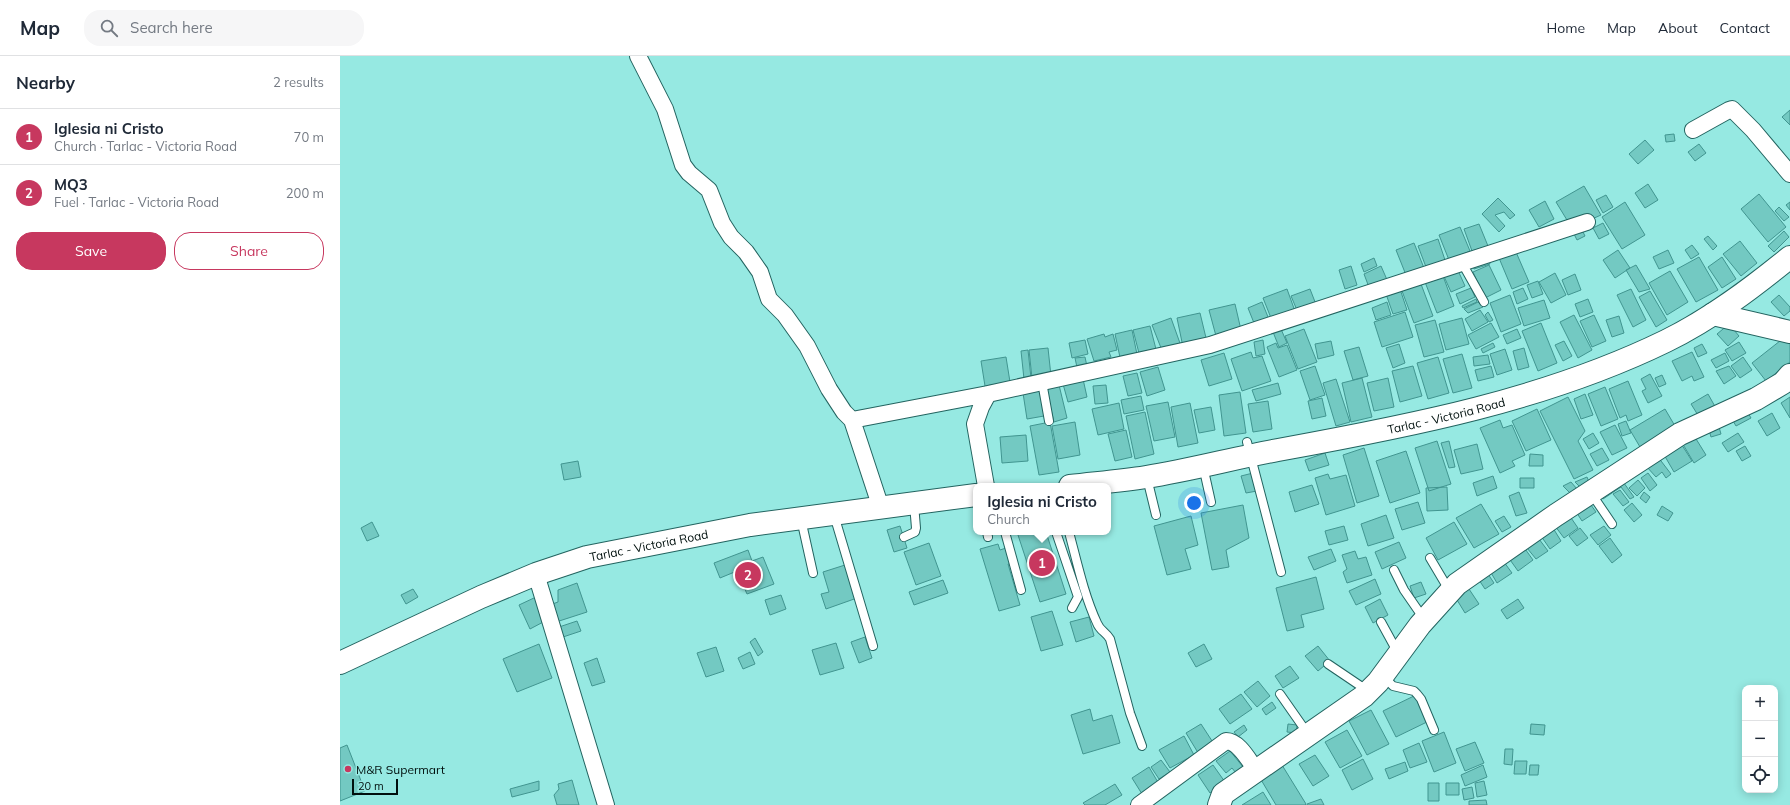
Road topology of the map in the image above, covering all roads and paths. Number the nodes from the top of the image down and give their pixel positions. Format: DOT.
graph roads {
  1 [pos="638,56"];
  2 [pos="1693,130"];
  3 [pos="1790,174"];
  4 [pos="1587,222"];
  5 [pos="1790,257"];
  6 [pos="1462,263"];
  7 [pos="1484,302"];
  8 [pos="1713,314"];
  9 [pos="1790,332"];
  10 [pos="1790,375"];
  11 [pos="1042,382"];
  12 [pos="988,394"];
  13 [pos="852,420"];
  14 [pos="1049,421"];
  15 [pos="1249,449"];
  16 [pos="1203,465"];
  17 [pos="1146,477"];
  18 [pos="985,483"];
  19 [pos="1095,483"];
  20 [pos="1590,493"];
  21 [pos="973,495"];
  22 [pos="1211,502"];
  23 [pos="914,503"];
  24 [pos="881,508"];
  25 [pos="834,514"];
  26 [pos="1156,515"];
  27 [pos="801,518"];
  28 [pos="1612,524"];
  29 [pos="1006,535"];
  30 [pos="1057,535"];
  31 [pos="1070,535"];
  32 [pos="904,537"];
  33 [pos="1430,558"];
  34 [pos="1394,570"];
  35 [pos="1280,572"];
  36 [pos="536,574"];
  37 [pos="813,574"];
  38 [pos="1021,590"];
  39 [pos="1449,591"];
  40 [pos="1072,608"];
  41 [pos="1425,620"];
  42 [pos="1381,622"];
  43 [pos="873,646"];
  44 [pos="1399,655"];
  45 [pos="340,663"];
  46 [pos="1328,664"];
  47 [pos="1376,684"];
  48 [pos="1280,694"];
  49 [pos="1434,730"];
  50 [pos="1308,735"];
  51 [pos="1142,746"];
  52 [pos="1256,770"];
  53 [pos="606,805"];
  54 [pos="1139,805"];
  55 [pos="1218,805"];
  1 -- 13 [label="street"];
  2 -- 3 [label="street"];
  4 -- 6 [label="street"];
  5 -- 8 [label="main road, Tarlac - Victoria Road"];
  6 -- 7 [label="lane"];
  6 -- 11 [label="street"];
  8 -- 9 [label="main road"];
  8 -- 15 [label="main road, Tarlac - Victoria Road"];
  10 -- 20 [label="main road"];
  11 -- 12 [label="street"];
  11 -- 14 [label="lane"];
  12 -- 13 [label="street"];
  12 -- 18 [label="street"];
  13 -- 24 [label="street"];
  15 -- 16 [label="main road, Tarlac - Victoria Road"];
  15 -- 35 [label="lane"];
  16 -- 17 [label="main road, Tarlac - Victoria Road"];
  16 -- 22 [label="lane"];
  17 -- 19 [label="main road, Tarlac - Victoria Road"];
  17 -- 26 [label="lane"];
  20 -- 28 [label="lane"];
  20 -- 39 [label="main road"];
  21 -- 23 [label="main road, Tarlac - Victoria Road"];
  23 -- 24 [label="main road, Tarlac - Victoria Road"];
  23 -- 32 [label="lane"];
  24 -- 25 [label="main road, Tarlac - Victoria Road"];
  25 -- 27 [label="main road, Tarlac - Victoria Road"];
  25 -- 43 [label="lane"];
  27 -- 36 [label="main road, Tarlac - Victoria Road"];
  27 -- 37 [label="lane"];
  29 -- 38 [label="lane"];
  30 -- 40 [label="lane"];
  31 -- 51 [label="lane"];
  33 -- 39 [label="lane"];
  34 -- 41 [label="lane"];
  36 -- 45 [label="main road, Tarlac - Victoria Road"];
  36 -- 53 [label="street"];
  39 -- 41 [label="main road"];
  41 -- 44 [label="main road"];
  42 -- 44 [label="lane"];
  44 -- 47 [label="main road"];
  46 -- 47 [label="lane"];
  47 -- 49 [label="lane"];
  47 -- 50 [label="main road"];
  48 -- 50 [label="lane"];
  50 -- 52 [label="main road"];
  52 -- 54 [label="street"];
  52 -- 55 [label="main road"];
}
